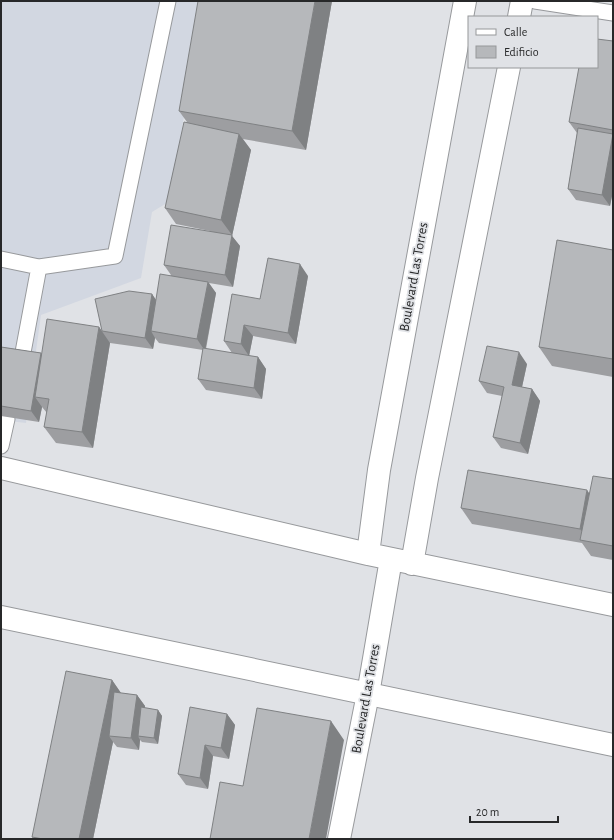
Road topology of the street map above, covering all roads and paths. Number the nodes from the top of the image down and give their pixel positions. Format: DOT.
graph roads {
  1 [pos="168,1"];
  2 [pos="465,1"];
  3 [pos="522,1"];
  4 [pos="535,1"];
  5 [pos="606,8"];
  6 [pos="519,16"];
  7 [pos="509,68"];
  8 [pos="1,259"];
  9 [pos="39,267"];
  10 [pos="22,363"];
  11 [pos="7,419"];
  12 [pos="1,446"];
  13 [pos="1,468"];
  14 [pos="368,554"];
  15 [pos="391,559"];
  16 [pos="412,564"];
  17 [pos="613,605"];
  18 [pos="1,617"];
  19 [pos="368,694"];
  20 [pos="613,745"];
  21 [pos="339,839"];
  1 -- 9 [label="lane"];
  2 -- 14 [label="street, Boulevard Las Torres"];
  3 -- 6 [label="street"];
  4 -- 5 [label="lane"];
  7 -- 16 [label="street"];
  8 -- 9 [label="lane"];
  9 -- 10 [label="lane"];
  11 -- 12 [label="lane"];
  13 -- 14 [label="street"];
  14 -- 15 [label="street"];
  15 -- 16 [label="street"];
  15 -- 19 [label="street, Boulevard Las Torres"];
  16 -- 17 [label="street"];
  18 -- 19 [label="street"];
  19 -- 20 [label="street"];
  19 -- 21 [label="street, Boulevard Las Torres"];
}
